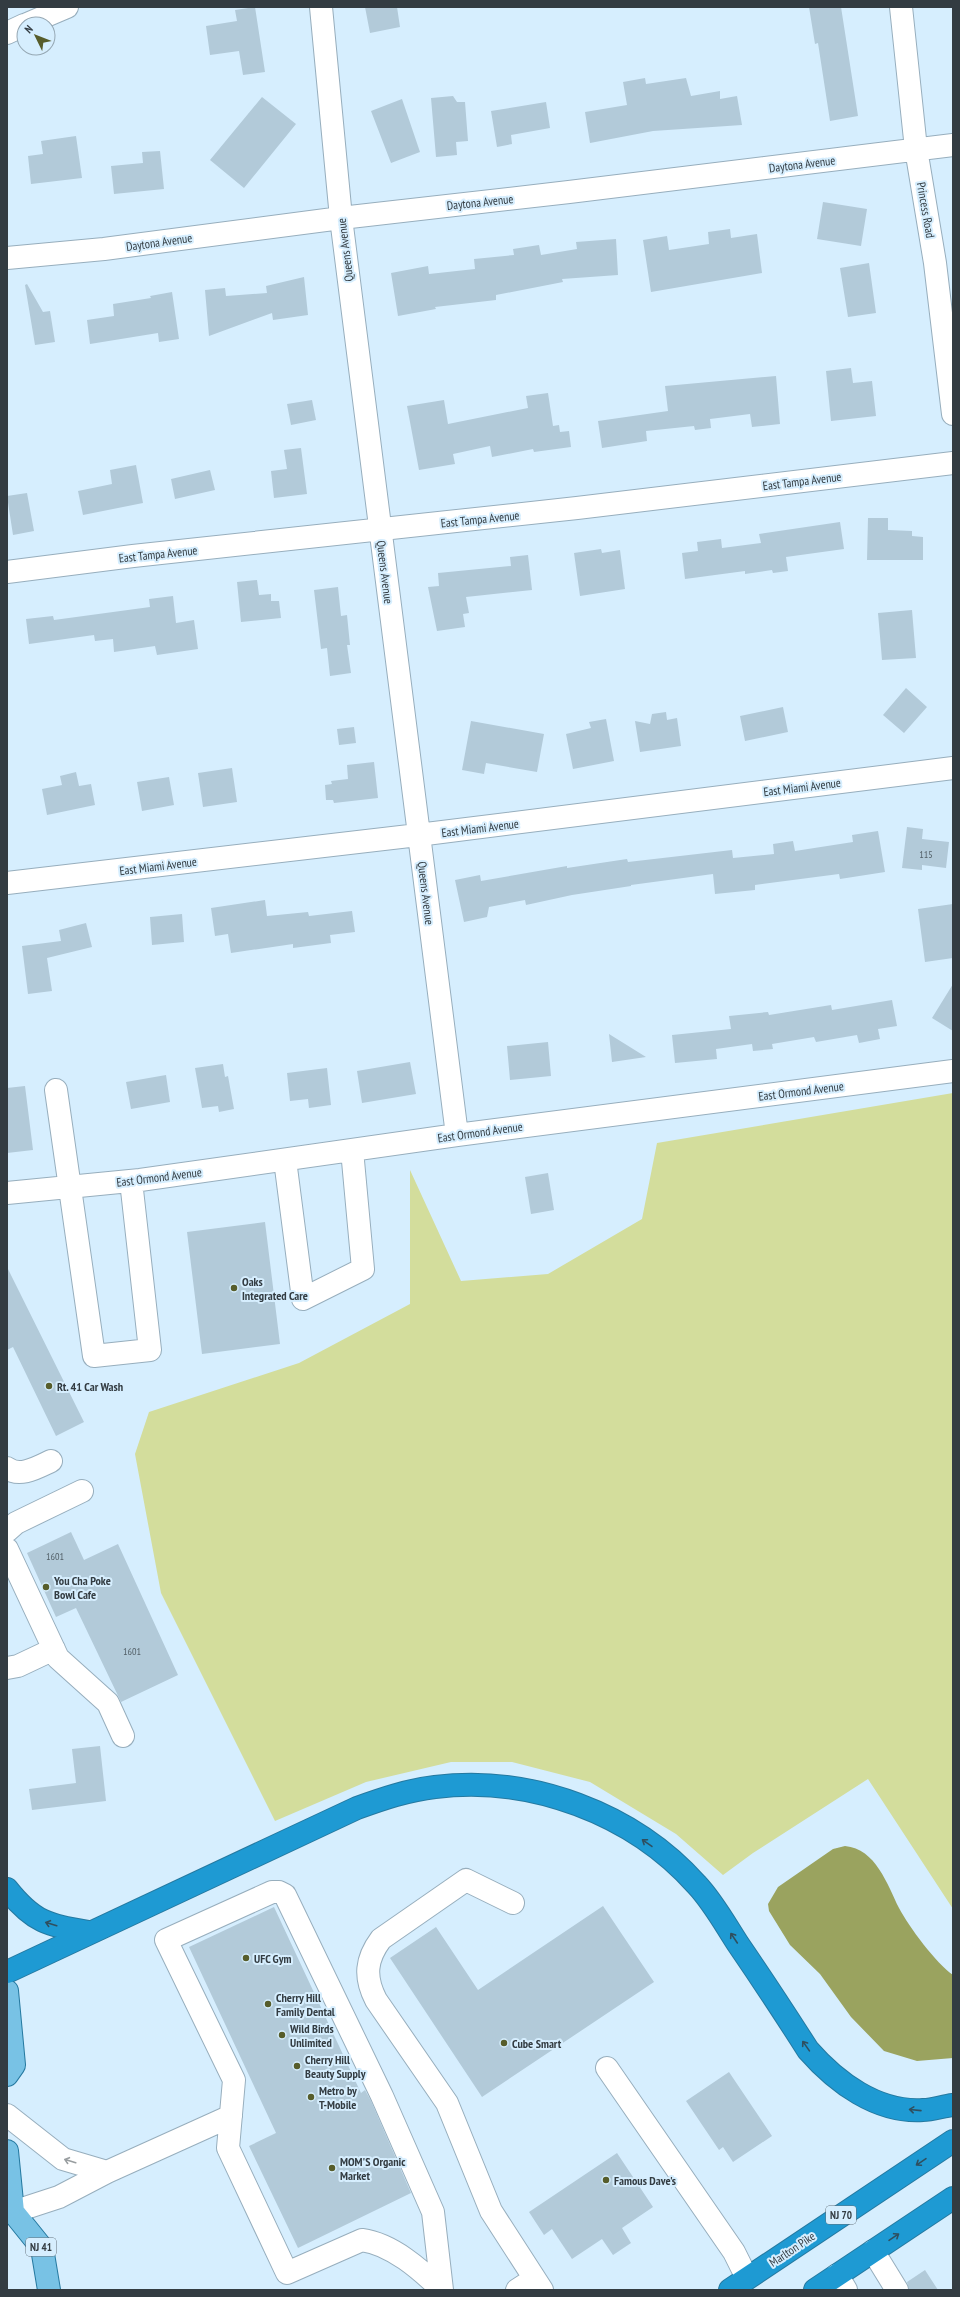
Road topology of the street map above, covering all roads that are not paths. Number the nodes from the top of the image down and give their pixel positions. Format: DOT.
graph roads {
  1 [pos="67,7"];
  2 [pos="321,7"];
  3 [pos="901,7"];
  4 [pos="46,16"];
  5 [pos="953,145"];
  6 [pos="916,149"];
  7 [pos="341,218"];
  8 [pos="7,258"];
  9 [pos="953,414"];
  10 [pos="953,463"];
  11 [pos="379,530"];
  12 [pos="7,572"];
  13 [pos="953,768"];
  14 [pos="418,835"];
  15 [pos="7,883"];
  16 [pos="953,1072"];
  17 [pos="56,1090"];
  18 [pos="457,1135"];
  19 [pos="352,1150"];
  20 [pos="285,1160"];
  21 [pos="130,1181"];
  22 [pos="69,1187"];
  23 [pos="7,1193"];
  24 [pos="51,1461"];
  25 [pos="7,1468"];
  26 [pos="82,1491"];
  27 [pos="7,1531"];
  28 [pos="9,1558"];
  29 [pos="54,1649"];
  30 [pos="7,1668"];
  31 [pos="123,1736"];
  32 [pos="7,1889"];
  33 [pos="513,1903"];
  34 [pos="89,1932"];
  35 [pos="7,1972"];
  36 [pos="7,1991"];
  37 [pos="607,2068"];
  38 [pos="7,2075"];
  39 [pos="953,2105"];
  40 [pos="7,2115"];
  41 [pos="231,2116"];
  42 [pos="953,2141"];
  43 [pos="7,2151"];
  44 [pos="107,2172"];
  45 [pos="953,2198"];
  46 [pos="10,2217"];
  47 [pos="873,2251"];
  48 [pos="842,2282"];
  49 [pos="739,2284"];
  50 [pos="531,2286"];
  51 [pos="49,2290"];
  52 [pos="442,2290"];
  53 [pos="814,2290"];
  54 [pos="897,2290"];
  1 -- 4 [label="street"];
  2 -- 7 [label="street, Queens Avenue"];
  3 -- 6 [label="street, Princess Road"];
  5 -- 6 [label="street, Daytona Avenue"];
  6 -- 7 [label="street, Daytona Avenue"];
  6 -- 9 [label="street, Princess Road"];
  7 -- 8 [label="street, Daytona Avenue"];
  7 -- 11 [label="street, Queens Avenue"];
  10 -- 11 [label="street, East Tampa Avenue"];
  11 -- 12 [label="street, East Tampa Avenue"];
  11 -- 14 [label="street, Queens Avenue"];
  13 -- 14 [label="street, East Miami Avenue"];
  14 -- 15 [label="street, East Miami Avenue"];
  14 -- 18 [label="street, Queens Avenue"];
  16 -- 18 [label="street, East Ormond Avenue"];
  17 -- 22 [label="street"];
  18 -- 19 [label="street, East Ormond Avenue"];
  19 -- 20 [label="street, East Ormond Avenue"];
  19 -- 20 [label="street"];
  20 -- 21 [label="street, East Ormond Avenue"];
  21 -- 22 [label="street, East Ormond Avenue"];
  21 -- 22 [label="street"];
  22 -- 23 [label="street, East Ormond Avenue"];
  24 -- 25 [label="street"];
  26 -- 27 [label="street"];
  28 -- 29 [label="street"];
  29 -- 30 [label="street"];
  29 -- 31 [label="street"];
  34 -- 32 [label="highway, one-way"];
  33 -- 50 [label="street"];
  34 -- 35 [label="highway"];
  39 -- 34 [label="highway, one-way"];
  36 -- 38 [label="main road"];
  37 -- 49 [label="street"];
  44 -- 40 [label="street, one-way"];
  41 -- 44 [label="street"];
  41 -- 52 [label="street"];
  41 -- 52 [label="street"];
  42 -- 49 [label="highway, Marlton Pike / NJ 70, one-way"];
  43 -- 46 [label="main road"];
  44 -- 46 [label="street"];
  47 -- 45 [label="highway, one-way"];
  46 -- 51 [label="main road, NJ 41"];
  47 -- 48 [label="highway"];
  47 -- 54 [label="street"];
  48 -- 53 [label="highway"];
}
